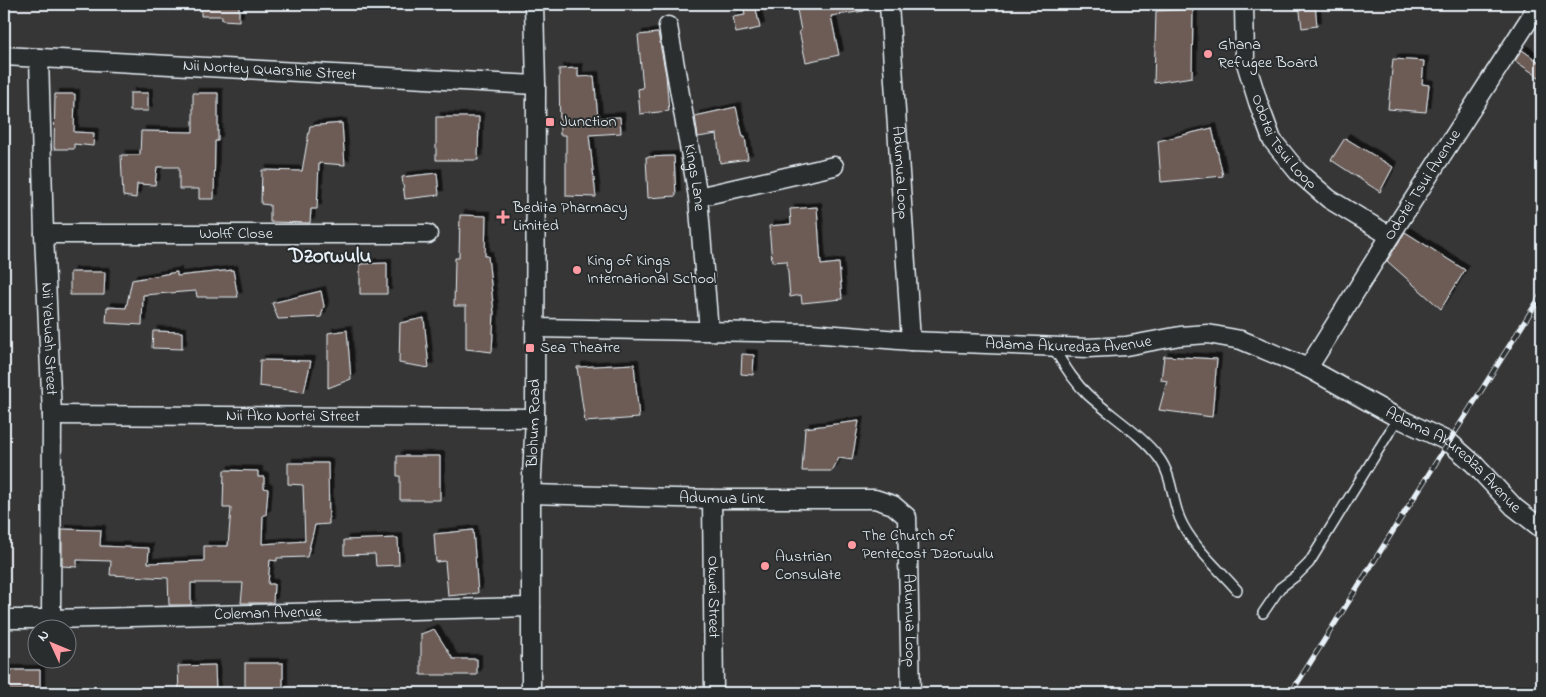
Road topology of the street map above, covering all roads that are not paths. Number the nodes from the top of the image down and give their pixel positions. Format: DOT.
graph roads {
  1 [pos="534,4"];
  2 [pos="889,4"];
  3 [pos="1244,4"];
  4 [pos="1539,4"];
  5 [pos="668,26"];
  6 [pos="4,56"];
  7 [pos="39,58"];
  8 [pos="536,85"];
  9 [pos="834,166"];
  10 [pos="698,197"];
  11 [pos="44,234"];
  12 [pos="428,234"];
  13 [pos="1390,236"];
  14 [pos="535,328"];
  15 [pos="709,331"];
  16 [pos="911,341"];
  17 [pos="1052,346"];
  18 [pos="1308,368"];
  19 [pos="52,415"];
  20 [pos="535,418"];
  21 [pos="1398,418"];
  22 [pos="531,494"];
  23 [pos="712,499"];
  24 [pos="907,517"];
  25 [pos="1542,529"];
  26 [pos="1237,590"];
  27 [pos="531,607"];
  28 [pos="1263,613"];
  29 [pos="4,618"];
  30 [pos="52,619"];
  31 [pos="531,693"];
  32 [pos="714,693"];
  33 [pos="911,693"];
  1 -- 8 [label="street, Blohum Road"];
  2 -- 16 [label="street, Adumua Loop"];
  3 -- 13 [label="street, Odotei Tsui Loop"];
  4 -- 13 [label="street, Odotei Tsui Avenue"];
  5 -- 10 [label="street, Kings Lane"];
  6 -- 7 [label="street, Nii Nortey Quarshie Street"];
  7 -- 8 [label="street, Nii Nortey Quarshie Street"];
  7 -- 11 [label="street, Nii Yebuah Street"];
  8 -- 14 [label="street, Blohum Road"];
  9 -- 10 [label="street"];
  10 -- 15 [label="street, Kings Lane"];
  11 -- 12 [label="street, Wolff Close"];
  11 -- 19 [label="street, Nii Yebuah Street"];
  13 -- 18 [label="street, Odotei Tsui Avenue"];
  14 -- 15 [label="street, Adama Akuredza Avenue"];
  14 -- 20 [label="street, Blohum Road"];
  15 -- 16 [label="street, Adama Akuredza Avenue"];
  16 -- 17 [label="street, Adama Akuredza Avenue"];
  17 -- 18 [label="street, Adama Akuredza Avenue"];
  17 -- 26 [label="lane"];
  18 -- 21 [label="street, Adama Akuredza Avenue"];
  19 -- 20 [label="street, Nii Ako Nortei Street"];
  19 -- 30 [label="street, Nii Yebuah Street"];
  20 -- 22 [label="street, Blohum Road"];
  21 -- 25 [label="street, Adama Akuredza Avenue"];
  21 -- 28 [label="lane"];
  22 -- 23 [label="street, Adumua Link"];
  22 -- 27 [label="street, Blohum Road"];
  23 -- 24 [label="street, Adumua Link"];
  23 -- 32 [label="street, Okwei Street"];
  24 -- 33 [label="street, Adumua Loop"];
  27 -- 30 [label="street, Coleman Avenue"];
  27 -- 31 [label="street, Blohum Road"];
  29 -- 30 [label="street, Coleman Avenue"];
}
